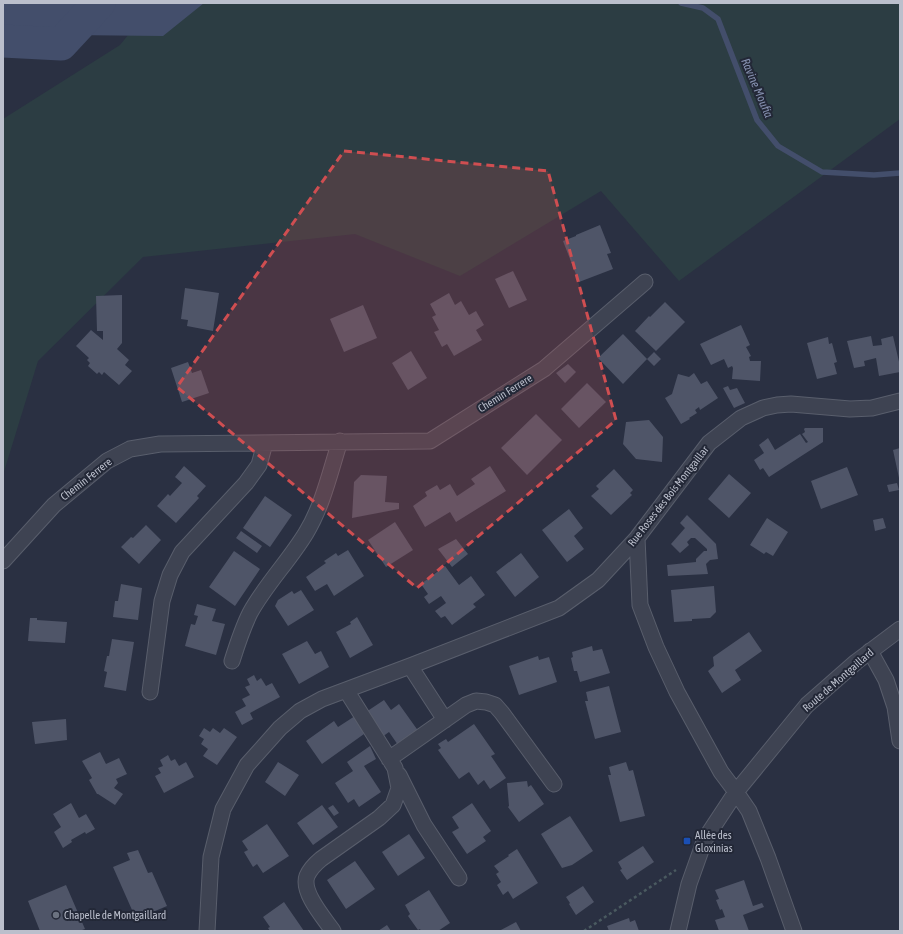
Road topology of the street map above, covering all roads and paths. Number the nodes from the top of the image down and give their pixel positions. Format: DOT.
graph roads {
  1 [pos="645,282"];
  2 [pos="900,401"];
  3 [pos="340,441"];
  4 [pos="265,443"];
  5 [pos="637,538"];
  6 [pos="3,561"];
  7 [pos="900,629"];
  8 [pos="870,651"];
  9 [pos="232,661"];
  10 [pos="410,666"];
  11 [pos="346,690"];
  12 [pos="150,692"];
  13 [pos="445,720"];
  14 [pos="900,742"];
  15 [pos="392,764"];
  16 [pos="554,784"];
  17 [pos="736,792"];
  18 [pos="680,867"];
  19 [pos="459,878"];
  20 [pos="207,931"];
  21 [pos="333,931"];
  22 [pos="584,931"];
  23 [pos="678,931"];
  24 [pos="794,931"];
  1 -- 3 [label="street, Chemin Ferrere"];
  2 -- 5 [label="street, Rue Roses des Bois Montgaillar"];
  3 -- 4 [label="street, Chemin Ferrere"];
  3 -- 9 [label="street"];
  4 -- 6 [label="street, Chemin Ferrere"];
  4 -- 12 [label="street"];
  5 -- 10 [label="street, Rue Roses des Bois Montgaillar"];
  5 -- 17 [label="street"];
  7 -- 8 [label="street, Route de Montgaillard"];
  8 -- 14 [label="street"];
  8 -- 17 [label="street, Route de Montgaillard"];
  10 -- 11 [label="street, Rue Roses des Bois Montgaillar"];
  10 -- 13 [label="street"];
  11 -- 15 [label="street"];
  11 -- 20 [label="street, Rue Roses des Bois Montgaillar"];
  13 -- 15 [label="street"];
  13 -- 16 [label="street"];
  15 -- 19 [label="street"];
  15 -- 21 [label="street"];
  17 -- 23 [label="street, Route de Montgaillard"];
  17 -- 24 [label="street"];
  18 -- 22 [label="path"];
}
